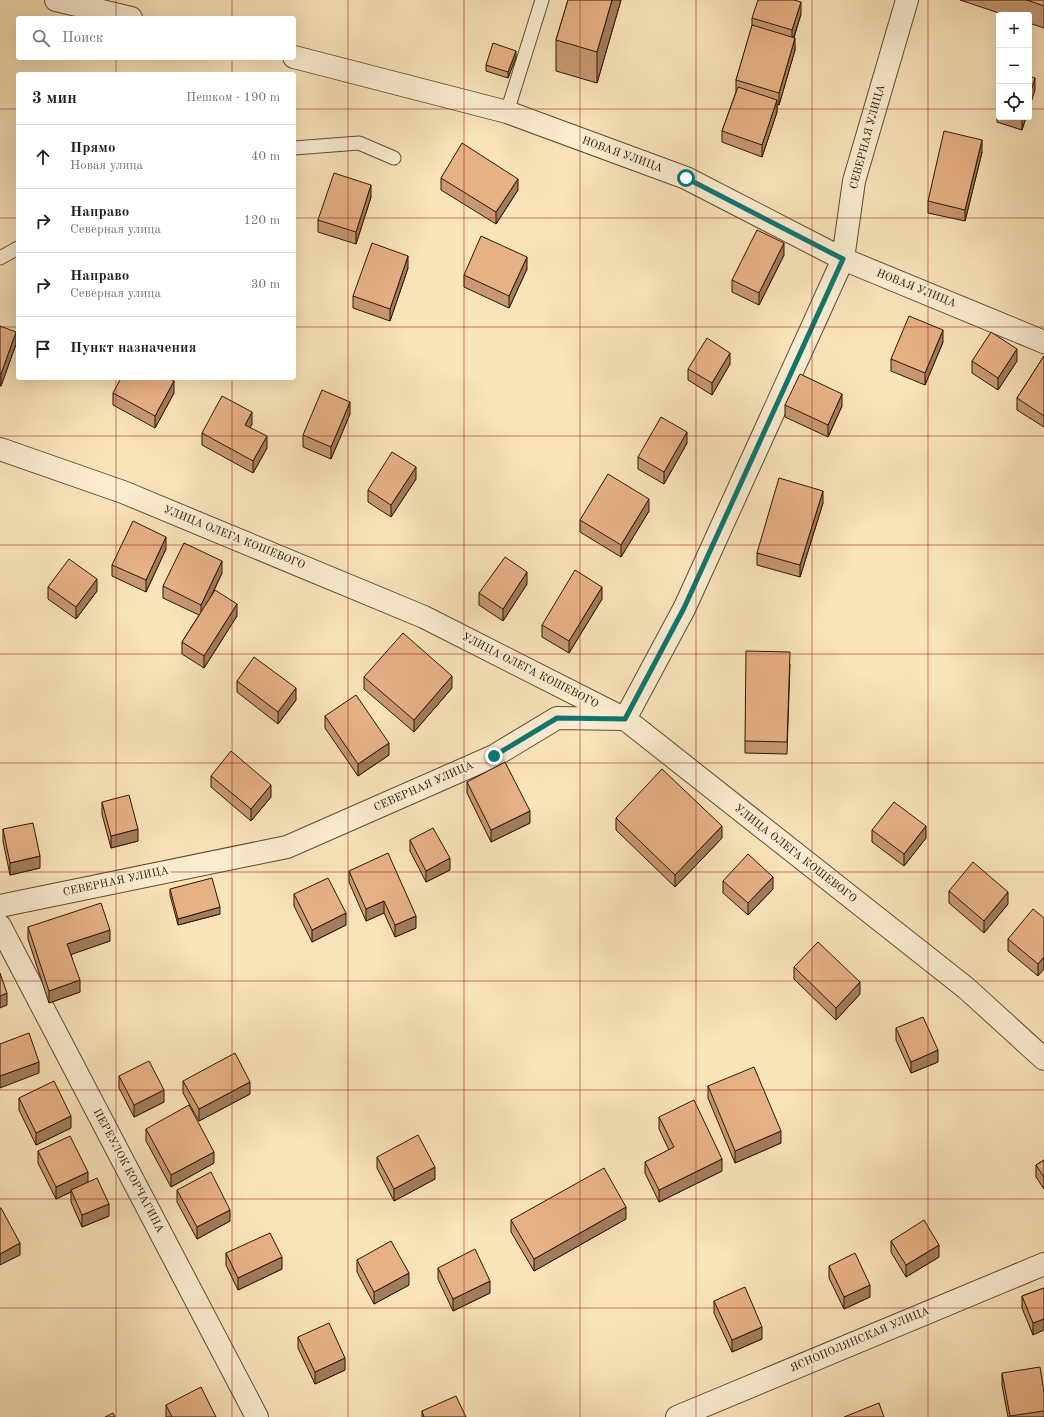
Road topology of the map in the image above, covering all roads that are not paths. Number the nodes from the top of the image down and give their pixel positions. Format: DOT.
graph roads {
  1 [pos="56,0"];
  2 [pos="542,0"];
  3 [pos="907,0"];
  4 [pos="123,16"];
  5 [pos="296,58"];
  6 [pos="507,112"];
  7 [pos="296,148"];
  8 [pos="394,158"];
  9 [pos="16,249"];
  10 [pos="0,258"];
  11 [pos="843,259"];
  12 [pos="1044,342"];
  13 [pos="0,449"];
  14 [pos="625,719"];
  15 [pos="0,906"];
  16 [pos="0,926"];
  17 [pos="1044,1060"];
  18 [pos="1044,1264"];
  19 [pos="257,1417"];
  20 [pos="677,1417"];
  1 -- 4 [label="street"];
  2 -- 6 [label="lane"];
  3 -- 11 [label="street, СЕВЕРНАЯ УЛИЦА"];
  5 -- 6 [label="street, НОВАЯ УЛИЦА"];
  6 -- 11 [label="street, НОВАЯ УЛИЦА"];
  7 -- 8 [label="lane"];
  9 -- 10 [label="lane"];
  11 -- 12 [label="street, НОВАЯ УЛИЦА"];
  11 -- 14 [label="street, СЕВЕРНАЯ УЛИЦА"];
  13 -- 14 [label="street, УЛИЦА ОЛЕГА КОШЕВОГО"];
  14 -- 15 [label="street, СЕВЕРНАЯ УЛИЦА"];
  14 -- 17 [label="street, УЛИЦА ОЛЕГА КОШЕВОГО"];
  16 -- 19 [label="street, ПЕРЕУЛОК КОРЧАГИНА"];
  18 -- 20 [label="street, ЯСНОПОЛЯНСКАЯ УЛИЦА"];
}
